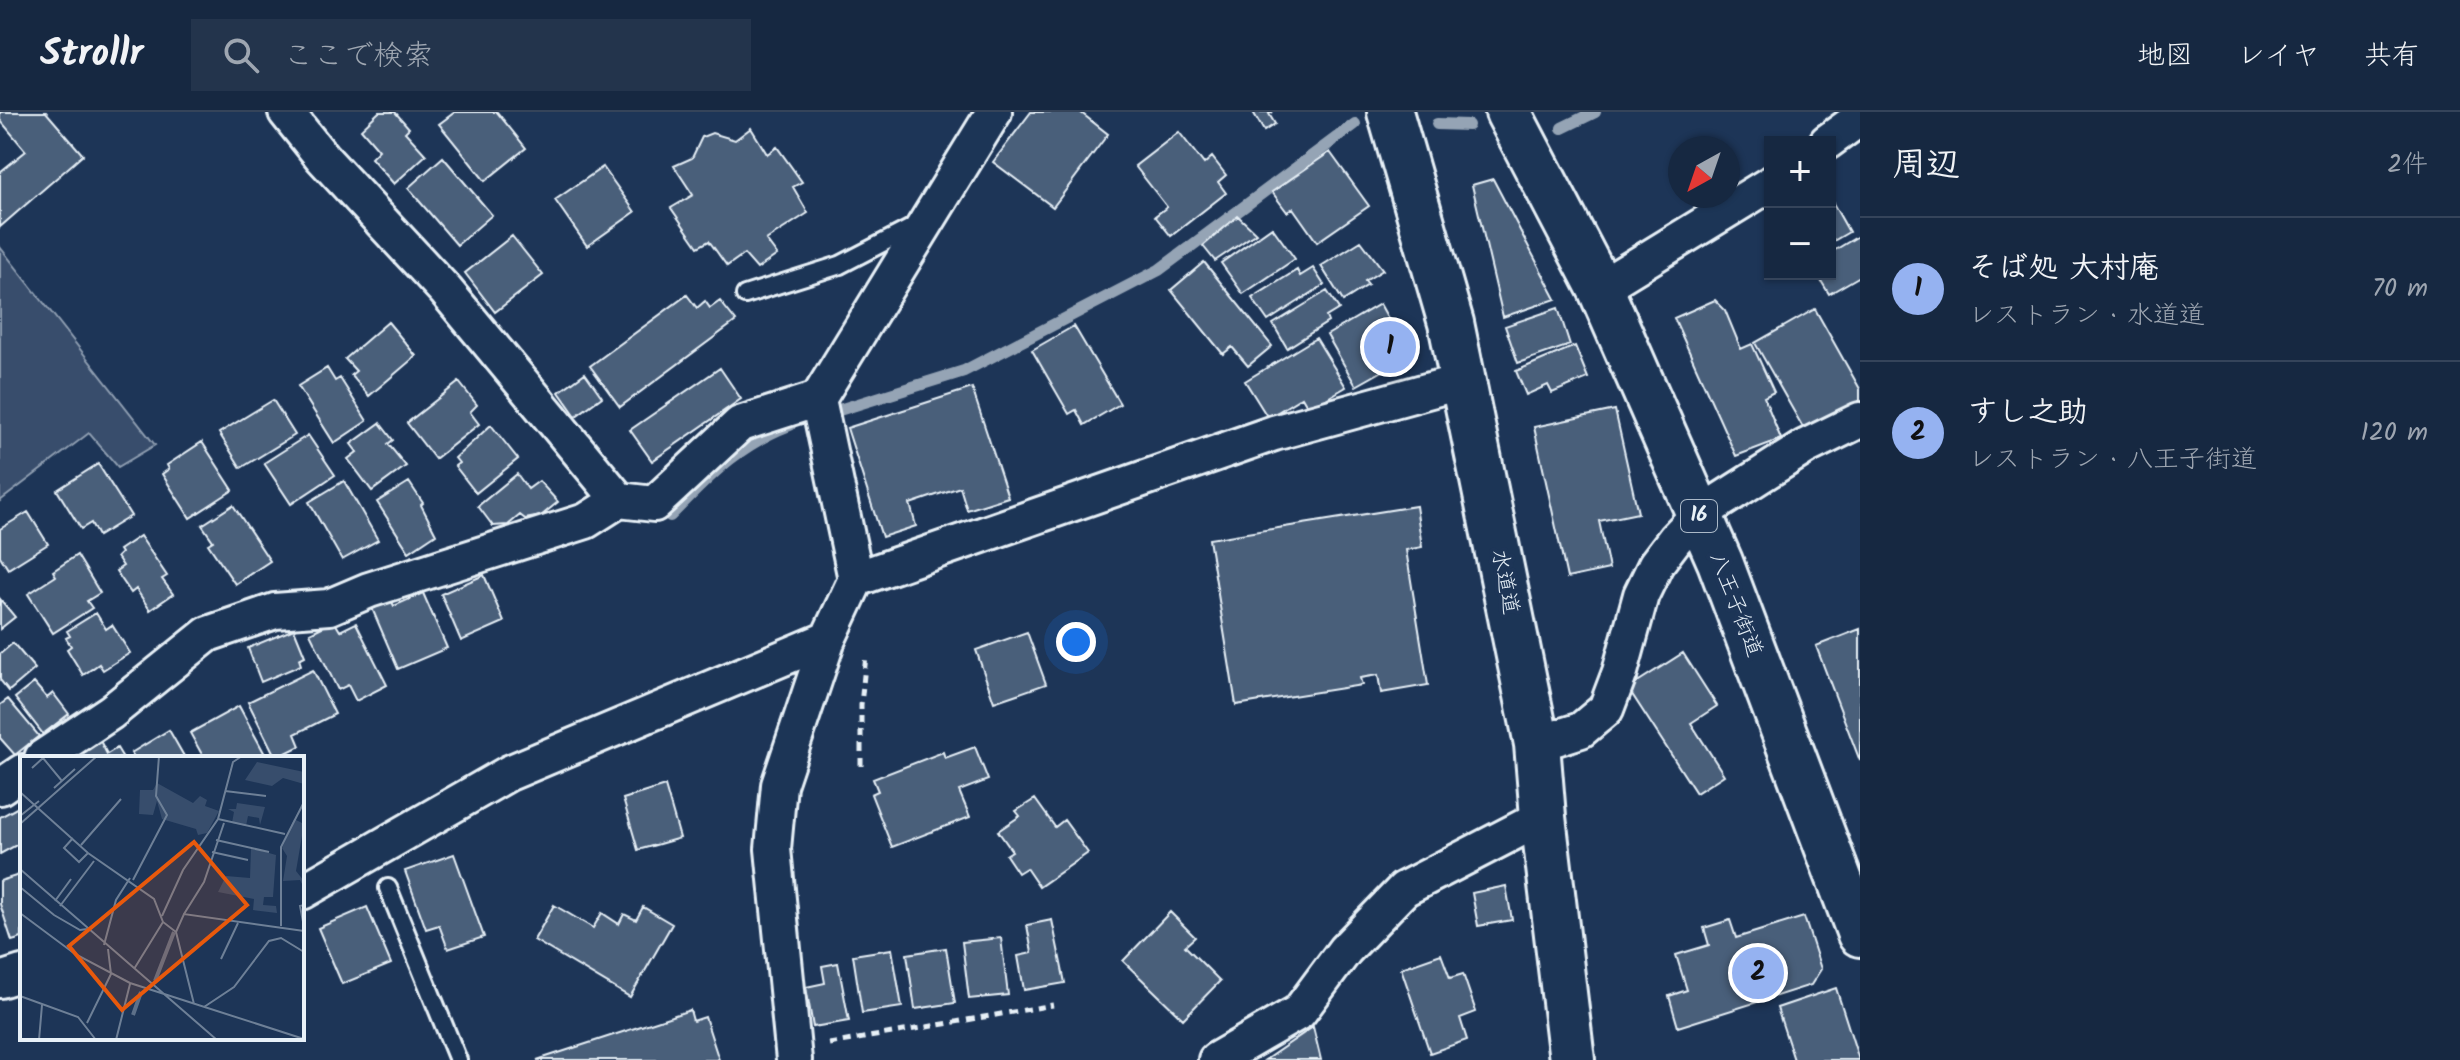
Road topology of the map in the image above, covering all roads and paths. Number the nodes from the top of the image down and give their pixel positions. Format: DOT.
graph roads {
  1 [pos="286,112"];
  2 [pos="994,112"];
  3 [pos="1390,112"];
  4 [pos="1508,112"];
  5 [pos="1860,118"];
  6 [pos="1835,136"];
  7 [pos="1764,188"];
  8 [pos="929,219"];
  9 [pos="1600,288"];
  10 [pos="745,295"];
  11 [pos="1463,381"];
  12 [pos="818,399"];
  13 [pos="1860,420"];
  14 [pos="619,500"];
  15 [pos="1698,515"];
  16 [pos="856,579"];
  17 [pos="828,639"];
  18 [pos="867,645"];
  19 [pos="1537,744"];
  20 [pos="45,756"];
  21 [pos="861,766"];
  22 [pos="20,773"];
  23 [pos="0,787"];
  24 [pos="1543,817"];
  25 [pos="388,888"];
  26 [pos="304,891"];
  27 [pos="1860,934"];
  28 [pos="20,974"];
  29 [pos="0,980"];
  30 [pos="1053,1005"];
  31 [pos="793,1055"];
  32 [pos="458,1060"];
  33 [pos="1216,1060"];
  34 [pos="1572,1060"];
  1 -- 14 [label="street"];
  2 -- 8 [label="street"];
  3 -- 11 [label="main road, 水道道"];
  4 -- 9 [label="main road, 八王子街道 / 16"];
  5 -- 6 [label="street"];
  7 -- 9 [label="street"];
  8 -- 10 [label="lane"];
  8 -- 12 [label="street"];
  9 -- 15 [label="main road, 八王子街道 / 16"];
  11 -- 16 [label="street"];
  11 -- 19 [label="main road, 水道道"];
  12 -- 14 [label="street"];
  12 -- 16 [label="street"];
  13 -- 15 [label="street"];
  14 -- 20 [label="street"];
  15 -- 19 [label="street"];
  15 -- 27 [label="main road, 八王子街道 / 16"];
  16 -- 17 [label="street"];
  17 -- 26 [label="street"];
  17 -- 31 [label="street"];
  18 -- 21 [label="path"];
  19 -- 24 [label="main road, 水道道"];
  22 -- 23 [label="street"];
  24 -- 33 [label="street"];
  24 -- 34 [label="main road, 水道道"];
  25 -- 32 [label="lane"];
  28 -- 29 [label="street"];
  30 -- 31 [label="path"];
}
